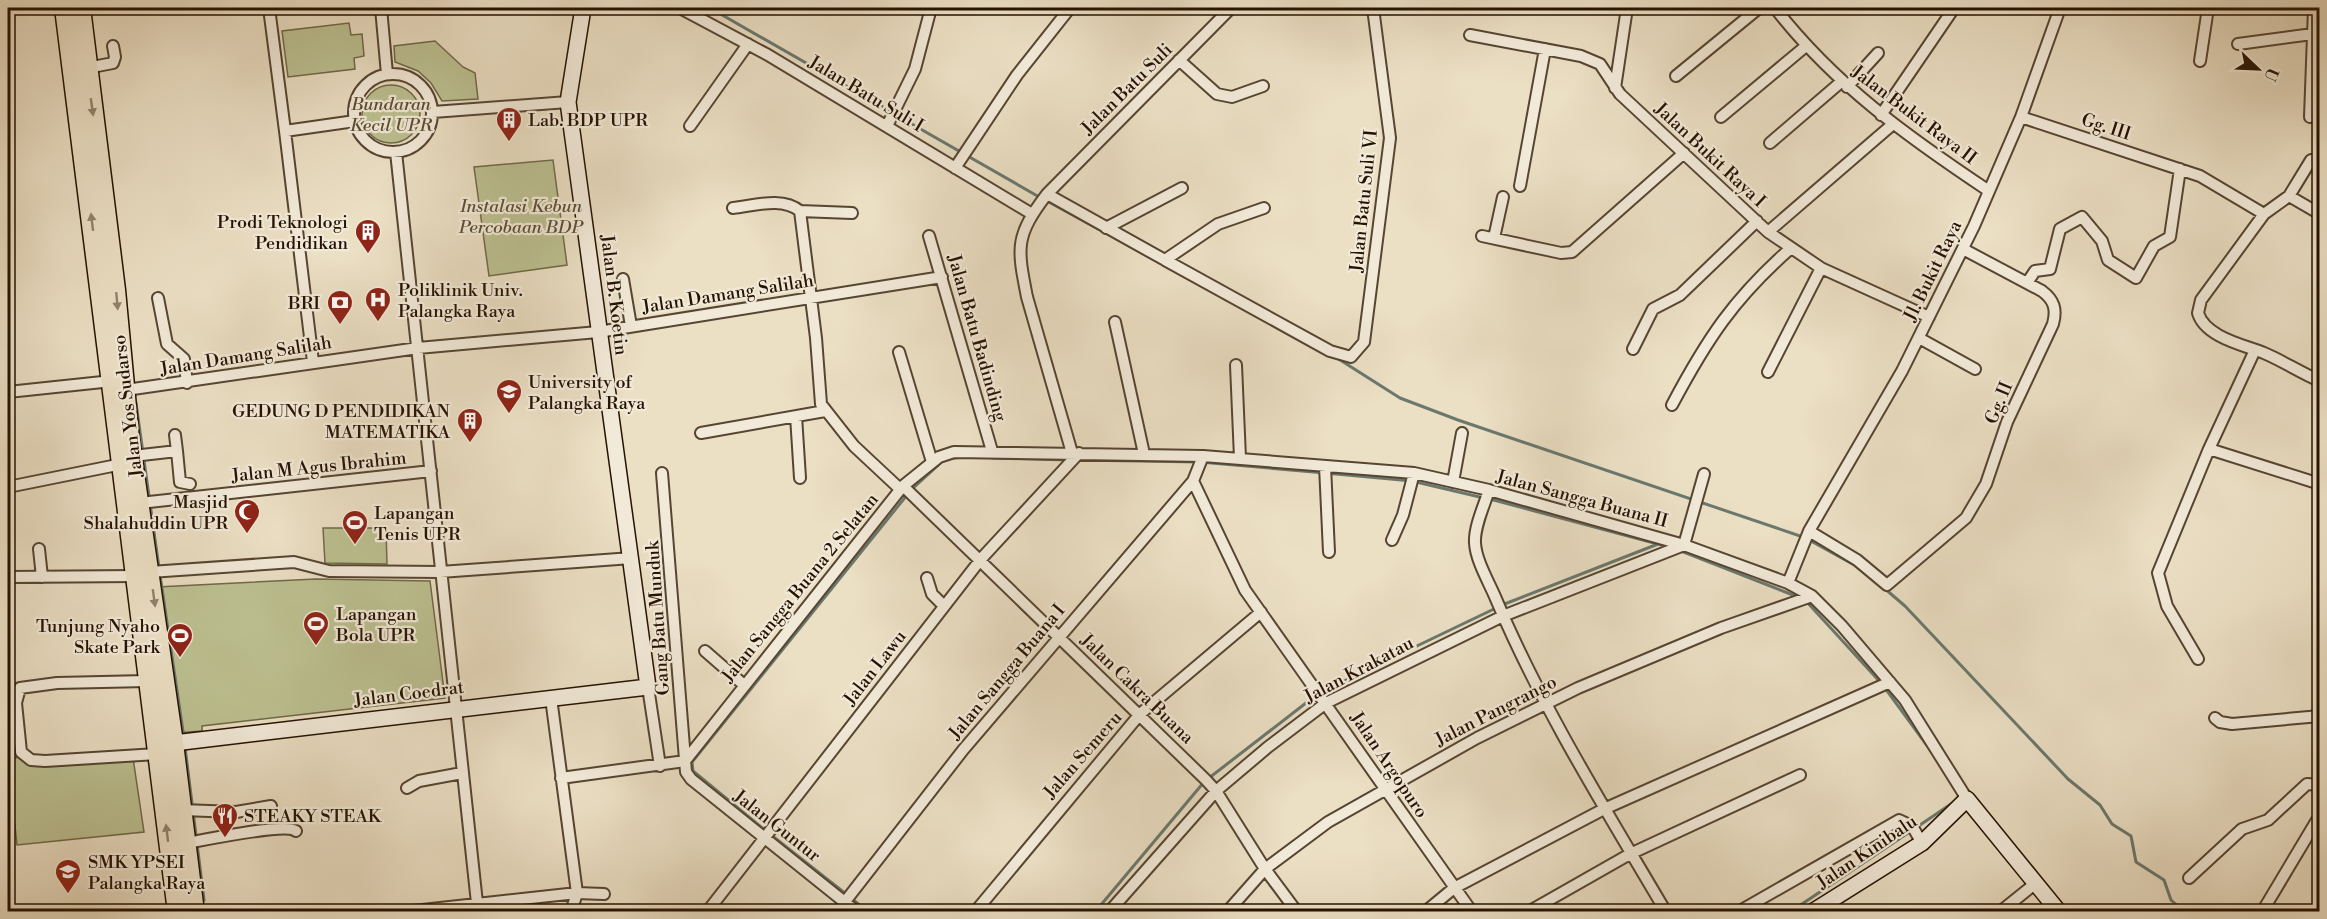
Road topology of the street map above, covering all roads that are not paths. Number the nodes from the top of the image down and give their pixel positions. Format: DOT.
graph roads {
  1 [pos="269,8"];
  2 [pos="381,8"];
  3 [pos="583,8"];
  4 [pos="680,8"];
  5 [pos="931,8"];
  6 [pos="1070,8"];
  7 [pos="1231,8"];
  8 [pos="1373,8"];
  9 [pos="1627,8"];
  10 [pos="1760,8"];
  11 [pos="1774,8"];
  12 [pos="1954,8"];
  13 [pos="2060,8"];
  14 [pos="2208,8"];
  15 [pos="2314,8"];
  16 [pos="73,14"];
  17 [pos="2317,33"];
  18 [pos="1470,34"];
  19 [pos="748,44"];
  20 [pos="2238,44"];
  21 [pos="113,46"];
  22 [pos="1806,46"];
  23 [pos="1545,49"];
  24 [pos="1878,53"];
  25 [pos="1179,60"];
  26 [pos="2200,61"];
  27 [pos="87,69"];
  28 [pos="387,74"];
  29 [pos="1676,76"];
  30 [pos="1844,85"];
  31 [pos="1263,86"];
  32 [pos="1615,88"];
  33 [pos="568,102"];
  34 [pos="433,112"];
  35 [pos="1881,115"];
  36 [pos="1721,117"];
  37 [pos="2021,117"];
  38 [pos="2310,117"];
  39 [pos="355,121"];
  40 [pos="890,122"];
  41 [pos="1893,124"];
  42 [pos="690,126"];
  43 [pos="285,131"];
  44 [pos="1770,142"];
  45 [pos="396,152"];
  46 [pos="1684,153"];
  47 [pos="2311,160"];
  48 [pos="955,168"];
  49 [pos="2180,169"];
  50 [pos="1520,186"];
  51 [pos="1182,188"];
  52 [pos="1989,191"];
  53 [pos="1046,196"];
  54 [pos="2289,196"];
  55 [pos="1503,197"];
  56 [pos="733,208"];
  57 [pos="1264,208"];
  58 [pos="852,213"];
  59 [pos="1033,213"];
  60 [pos="2319,213"];
  61 [pos="800,214"];
  62 [pos="2264,214"];
  63 [pos="1757,221"];
  64 [pos="1106,228"];
  65 [pos="1768,232"];
  66 [pos="929,236"];
  67 [pos="1482,236"];
  68 [pos="1494,238"];
  69 [pos="1791,248"];
  70 [pos="1963,249"];
  71 [pos="1165,260"];
  72 [pos="1821,268"];
  73 [pos="942,277"];
  74 [pos="623,279"];
  75 [pos="2027,283"];
  76 [pos="158,298"];
  77 [pos="811,298"];
  78 [pos="1929,317"];
  79 [pos="1115,322"];
  80 [pos="631,327"];
  81 [pos="598,332"];
  82 [pos="1919,338"];
  83 [pos="418,348"];
  84 [pos="1633,349"];
  85 [pos="2255,350"];
  86 [pos="899,352"];
  87 [pos="314,362"];
  88 [pos="1236,366"];
  89 [pos="1976,369"];
  90 [pos="1768,372"];
  91 [pos="2319,381"];
  92 [pos="187,383"];
  93 [pos="126,388"];
  94 [pos="8,392"];
  95 [pos="1672,405"];
  96 [pos="825,411"];
  97 [pos="796,416"];
  98 [pos="701,433"];
  99 [pos="1462,433"];
  100 [pos="175,435"];
  101 [pos="2209,449"];
  102 [pos="177,451"];
  103 [pos="992,451"];
  104 [pos="1076,453"];
  105 [pos="1144,454"];
  106 [pos="1203,456"];
  107 [pos="1240,459"];
  108 [pos="127,460"];
  109 [pos="932,462"];
  110 [pos="1325,465"];
  111 [pos="431,471"];
  112 [pos="662,473"];
  113 [pos="1414,473"];
  114 [pos="1704,474"];
  115 [pos="800,478"];
  116 [pos="1193,480"];
  117 [pos="1453,482"];
  118 [pos="190,484"];
  119 [pos="2319,484"];
  120 [pos="8,487"];
  121 [pos="902,488"];
  122 [pos="1489,490"];
  123 [pos="140,503"];
  124 [pos="1809,533"];
  125 [pos="1392,540"];
  126 [pos="1684,544"];
  127 [pos="39,549"];
  128 [pos="1329,552"];
  129 [pos="632,558"];
  130 [pos="981,559"];
  131 [pos="440,572"];
  132 [pos="143,574"];
  133 [pos="8,577"];
  134 [pos="42,577"];
  135 [pos="927,578"];
  136 [pos="1788,583"];
  137 [pos="1812,596"];
  138 [pos="944,606"];
  139 [pos="1261,612"];
  140 [pos="1503,616"];
  141 [pos="1058,636"];
  142 [pos="705,651"];
  143 [pos="2198,659"];
  144 [pos="147,681"];
  145 [pos="1890,682"];
  146 [pos="744,685"];
  147 [pos="648,687"];
  148 [pos="551,698"];
  149 [pos="1326,703"];
  150 [pos="1547,704"];
  151 [pos="454,708"];
  152 [pos="1140,714"];
  153 [pos="2319,716"];
  154 [pos="2215,718"];
  155 [pos="174,743"];
  156 [pos="157,753"];
  157 [pos="685,761"];
  158 [pos="660,766"];
  159 [pos="462,773"];
  160 [pos="1800,775"];
  161 [pos="561,778"];
  162 [pos="2319,785"];
  163 [pos="408,788"];
  164 [pos="1384,789"];
  165 [pos="1216,791"];
  166 [pos="1967,799"];
  167 [pos="271,806"];
  168 [pos="1604,809"];
  169 [pos="183,810"];
  170 [pos="2319,815"];
  171 [pos="296,831"];
  172 [pos="764,837"];
  173 [pos="187,843"];
  174 [pos="1922,843"];
  175 [pos="1630,854"];
  176 [pos="1265,868"];
  177 [pos="2189,878"];
  178 [pos="2036,883"];
  179 [pos="1454,888"];
  180 [pos="577,893"];
  181 [pos="604,894"];
  182 [pos="844,901"];
  183 [pos="477,903"];
  184 [pos="185,907"];
  185 [pos="498,907"];
  186 [pos="404,912"];
  187 [pos="571,912"];
  188 [pos="707,912"];
  189 [pos="837,912"];
  190 [pos="857,912"];
  191 [pos="975,912"];
  192 [pos="1109,912"];
  193 [pos="1227,912"];
  194 [pos="1297,912"];
  195 [pos="1425,912"];
  196 [pos="1472,912"];
  197 [pos="1528,912"];
  198 [pos="1666,912"];
  199 [pos="1738,912"];
  200 [pos="1812,912"];
  201 [pos="2000,912"];
  202 [pos="2058,912"];
  203 [pos="2262,912"];
  1 -- 43 [label="street"];
  2 -- 28 [label="street"];
  3 -- 33 [label="street, Jalan B. Koetin"];
  4 -- 19 [label="street, Jalan Batu Suli I"];
  5 -- 40 [label="street"];
  6 -- 48 [label="street"];
  7 -- 25 [label="street, Jalan Batu Suli"];
  8 -- 71 [label="street, Jalan Batu Suli VI"];
  9 -- 32 [label="street"];
  10 -- 29 [label="street"];
  11 -- 22 [label="street, Jalan Bukit Raya II"];
  12 -- 35 [label="street"];
  13 -- 37 [label="street, Jl. Bukit Raya"];
  14 -- 26 [label="street"];
  15 -- 17 [label="street"];
  16 -- 27 [label="main road, Jalan Yos Sudarso"];
  93 -- 16 [label="main road, Jalan Yos Sudarso, one-way"];
  17 -- 20 [label="street"];
  17 -- 38 [label="street"];
  18 -- 23 [label="street, Jalan Bukit Raya I"];
  19 -- 40 [label="street, Jalan Batu Suli I"];
  19 -- 42 [label="street"];
  21 -- 27 [label="street"];
  22 -- 30 [label="street, Jalan Bukit Raya II"];
  22 -- 36 [label="street"];
  23 -- 32 [label="street, Jalan Bukit Raya I"];
  23 -- 50 [label="street"];
  24 -- 30 [label="street"];
  25 -- 31 [label="street"];
  25 -- 53 [label="street, Jalan Batu Suli"];
  27 -- 93 [label="main road, Jalan Yos Sudarso, one-way"];
  28 -- 34 [label="street"];
  28 -- 39 [label="street"];
  30 -- 35 [label="street, Jalan Bukit Raya II"];
  30 -- 44 [label="street"];
  32 -- 46 [label="street, Jalan Bukit Raya I"];
  33 -- 34 [label="street"];
  33 -- 81 [label="street, Jalan B. Koetin"];
  34 -- 45 [label="street"];
  35 -- 41 [label="street, Jalan Bukit Raya II"];
  37 -- 49 [label="street, Gg. III"];
  37 -- 52 [label="street, Jl. Bukit Raya"];
  39 -- 43 [label="street"];
  39 -- 45 [label="street"];
  40 -- 48 [label="street, Jalan Batu Suli I"];
  41 -- 52 [label="street, Jalan Bukit Raya II"];
  41 -- 65 [label="street"];
  43 -- 87 [label="street"];
  45 -- 83 [label="street"];
  46 -- 63 [label="street, Jalan Bukit Raya I"];
  46 -- 68 [label="street"];
  47 -- 54 [label="street"];
  48 -- 59 [label="street, Jalan Batu Suli I"];
  49 -- 62 [label="street, Gg. III"];
  49 -- 75 [label="street"];
  51 -- 64 [label="street"];
  52 -- 70 [label="street, Jl. Bukit Raya"];
  53 -- 59 [label="street, Jalan Batu Suli"];
  53 -- 64 [label="street"];
  54 -- 60 [label="street"];
  54 -- 62 [label="street"];
  55 -- 68 [label="street"];
  56 -- 61 [label="street"];
  57 -- 71 [label="street"];
  58 -- 61 [label="street"];
  59 -- 104 [label="street"];
  61 -- 77 [label="street"];
  62 -- 85 [label="street"];
  63 -- 65 [label="street, Jalan Bukit Raya I"];
  63 -- 84 [label="street"];
  64 -- 71 [label="street"];
  65 -- 69 [label="street, Jalan Bukit Raya I"];
  66 -- 73 [label="street, Jalan Batu Badinding"];
  67 -- 68 [label="street"];
  69 -- 72 [label="street, Jalan Bukit Raya I"];
  69 -- 95 [label="street"];
  70 -- 75 [label="street, Gg. II"];
  70 -- 78 [label="street, Jl. Bukit Raya"];
  72 -- 78 [label="street, Jalan Bukit Raya I"];
  72 -- 90 [label="street"];
  73 -- 77 [label="street, Jalan Damang Salilah"];
  73 -- 103 [label="street, Jalan Batu Badinding"];
  74 -- 80 [label="street"];
  75 -- 124 [label="street, Gg. II"];
  76 -- 92 [label="street"];
  77 -- 80 [label="street, Jalan Damang Salilah"];
  77 -- 96 [label="street"];
  78 -- 82 [label="street, Jl. Bukit Raya"];
  79 -- 105 [label="street"];
  80 -- 81 [label="street, Jalan Damang Salilah"];
  81 -- 83 [label="street, Jalan Damang Salilah"];
  81 -- 129 [label="street, Jalan B. Koetin"];
  82 -- 89 [label="street"];
  82 -- 124 [label="street, Jl. Bukit Raya"];
  83 -- 87 [label="street, Jalan Damang Salilah"];
  83 -- 111 [label="street"];
  85 -- 91 [label="street"];
  85 -- 101 [label="street"];
  86 -- 109 [label="street"];
  87 -- 92 [label="street, Jalan Damang Salilah"];
  88 -- 107 [label="street"];
  92 -- 93 [label="street, Jalan Damang Salilah"];
  93 -- 94 [label="street, Jalan Damang Salilah"];
  93 -- 108 [label="main road, Jalan Yos Sudarso"];
  96 -- 97 [label="street"];
  96 -- 121 [label="street, Jalan Cakra Buana"];
  97 -- 98 [label="street"];
  97 -- 115 [label="street"];
  99 -- 117 [label="street"];
  100 -- 102 [label="street"];
  101 -- 119 [label="street"];
  101 -- 143 [label="street"];
  102 -- 108 [label="street"];
  102 -- 118 [label="street"];
  103 -- 104 [label="street, Jalan Sangga Buana 2 Selatan"];
  103 -- 109 [label="street, Jalan Sangga Buana 2 Selatan"];
  104 -- 105 [label="street, Jalan Sangga Buana II"];
  104 -- 130 [label="street, Jalan Lawu"];
  105 -- 106 [label="street, Jalan Sangga Buana II"];
  106 -- 107 [label="street, Jalan Sangga Buana II"];
  106 -- 116 [label="street, Jalan Sangga Buana I"];
  107 -- 110 [label="street, Jalan Sangga Buana II"];
  108 -- 120 [label="street"];
  108 -- 123 [label="main road, Jalan Yos Sudarso"];
  108 -- 132 [label="main road, Jalan Yos Sudarso"];
  109 -- 121 [label="street, Jalan Sangga Buana 2 Selatan"];
  110 -- 113 [label="street, Jalan Sangga Buana II"];
  110 -- 128 [label="street"];
  111 -- 123 [label="street, Jalan M Agus Ibrahim"];
  111 -- 131 [label="street"];
  112 -- 157 [label="street, Gang Batu Munduk"];
  113 -- 117 [label="street, Jalan Sangga Buana II"];
  113 -- 125 [label="street"];
  114 -- 126 [label="street"];
  116 -- 139 [label="street, Jalan Argopuro"];
  116 -- 141 [label="street, Jalan Sangga Buana I"];
  117 -- 122 [label="street, Jalan Sangga Buana II"];
  121 -- 130 [label="street, Jalan Cakra Buana"];
  121 -- 146 [label="street, Jalan Sangga Buana 2 Selatan"];
  122 -- 126 [label="street, Jalan Sangga Buana II"];
  122 -- 140 [label="street"];
  123 -- 132 [label="main road, Jalan Yos Sudarso"];
  124 -- 136 [label="street, Jl. Bukit Raya"];
  126 -- 136 [label="street, Jalan Sangga Buana II"];
  126 -- 140 [label="street, Jalan Krakatau"];
  127 -- 134 [label="street"];
  129 -- 131 [label="street"];
  129 -- 147 [label="street, Jalan B. Koetin"];
  130 -- 138 [label="street, Jalan Lawu"];
  130 -- 141 [label="street, Jalan Cakra Buana"];
  131 -- 132 [label="street"];
  131 -- 151 [label="street"];
  132 -- 134 [label="street"];
  132 -- 144 [label="main road, Jalan Yos Sudarso"];
  132 -- 155 [label="main road, Jalan Yos Sudarso, one-way"];
  133 -- 134 [label="street"];
  135 -- 138 [label="street"];
  136 -- 137 [label="street, Jalan Sangga Buana II"];
  137 -- 145 [label="street, Jalan Sangga Buana II"];
  137 -- 150 [label="street, Jalan Pangrango"];
  138 -- 172 [label="street, Jalan Lawu"];
  139 -- 149 [label="street, Jalan Argopuro"];
  139 -- 152 [label="street, Jalan Semeru"];
  140 -- 149 [label="street, Jalan Krakatau"];
  140 -- 150 [label="street"];
  141 -- 152 [label="street, Jalan Cakra Buana"];
  141 -- 182 [label="street, Jalan Sangga Buana I"];
  142 -- 146 [label="street"];
  144 -- 156 [label="main road, Jalan Yos Sudarso"];
  144 -- 156 [label="street"];
  145 -- 166 [label="street, Jalan Sangga Buana II"];
  145 -- 168 [label="street"];
  146 -- 157 [label="street, Jalan Sangga Buana 2 Selatan"];
  147 -- 148 [label="street, Jalan Coedrat"];
  147 -- 158 [label="street, Jalan B. Koetin"];
  148 -- 151 [label="street, Jalan Coedrat"];
  148 -- 161 [label="street"];
  149 -- 164 [label="street, Jalan Argopuro"];
  149 -- 165 [label="street, Jalan Krakatau"];
  150 -- 164 [label="street, Jalan Pangrango"];
  150 -- 168 [label="street"];
  151 -- 155 [label="street, Jalan Coedrat"];
  151 -- 159 [label="street"];
  152 -- 165 [label="street, Jalan Cakra Buana"];
  152 -- 191 [label="street, Jalan Semeru"];
  153 -- 154 [label="street"];
  155 -- 169 [label="main road, Jalan Yos Sudarso"];
  184 -- 156 [label="main road, Jalan Yos Sudarso, one-way"];
  157 -- 158 [label="street"];
  157 -- 172 [label="street, Jalan Guntur"];
  158 -- 161 [label="street"];
  159 -- 163 [label="street"];
  159 -- 183 [label="street"];
  160 -- 175 [label="street"];
  161 -- 180 [label="street"];
  162 -- 177 [label="street"];
  164 -- 176 [label="street, Jalan Pangrango"];
  164 -- 179 [label="street, Jalan Argopuro"];
  165 -- 176 [label="street, Jalan Cakra Buana"];
  165 -- 192 [label="street, Jalan Krakatau"];
  166 -- 174 [label="street, Jalan Kinibalu"];
  166 -- 178 [label="street"];
  167 -- 169 [label="street"];
  168 -- 175 [label="street"];
  168 -- 179 [label="street"];
  169 -- 173 [label="main road, Jalan Yos Sudarso"];
  170 -- 203 [label="street"];
  171 -- 173 [label="street"];
  172 -- 182 [label="street, Jalan Guntur"];
  172 -- 188 [label="street, Jalan Lawu"];
  173 -- 184 [label="main road, Jalan Yos Sudarso"];
  174 -- 199 [label="street"];
  174 -- 200 [label="street, Jalan Kinibalu"];
  175 -- 197 [label="street"];
  175 -- 198 [label="street"];
  176 -- 193 [label="street, Jalan Pangrango"];
  176 -- 194 [label="street, Jalan Cakra Buana"];
  178 -- 201 [label="street"];
  178 -- 202 [label="street"];
  179 -- 195 [label="street"];
  179 -- 196 [label="street, Jalan Argopuro"];
  180 -- 181 [label="street"];
  180 -- 185 [label="street"];
  180 -- 187 [label="street"];
  182 -- 189 [label="street, Jalan Sangga Buana I"];
  182 -- 190 [label="street, Jalan Guntur"];
  183 -- 185 [label="street"];
  183 -- 186 [label="street"];
}
